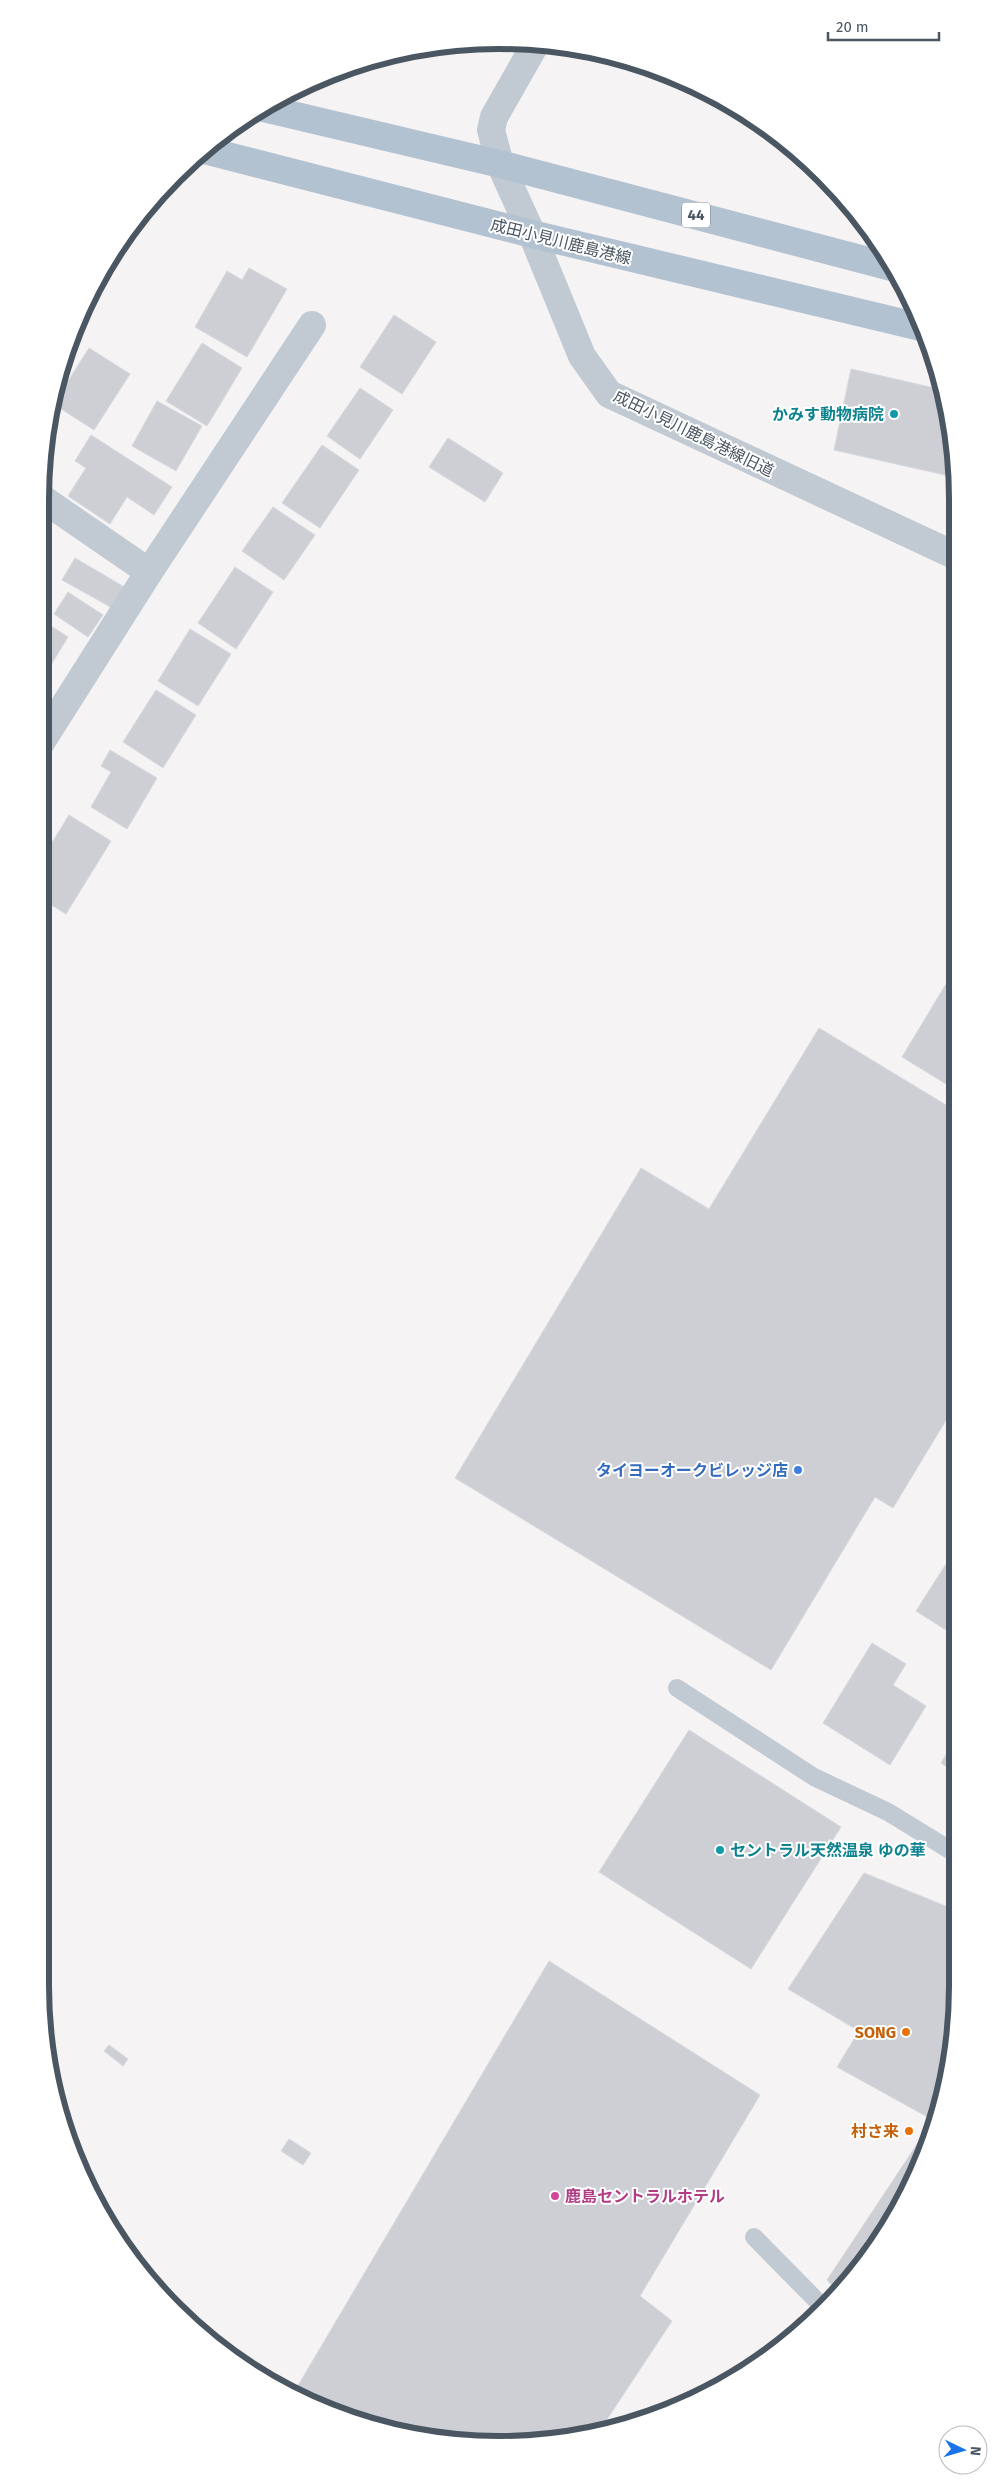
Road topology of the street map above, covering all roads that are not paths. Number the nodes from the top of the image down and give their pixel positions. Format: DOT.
graph roads {
  1 [pos="532,50"];
  2 [pos="272,110"];
  3 [pos="212,152"];
  4 [pos="500,164"];
  5 [pos="532,234"];
  6 [pos="883,265"];
  7 [pos="312,325"];
  8 [pos="914,326"];
  9 [pos="49,503"];
  10 [pos="949,553"];
  11 [pos="149,572"];
  12 [pos="49,730"];
  13 [pos="677,1688"];
  14 [pos="949,1849"];
  15 [pos="754,2237"];
  16 [pos="819,2302"];
  1 -- 4 [label="street, 成田小見川鹿島港線旧道"];
  2 -- 4 [label="main road, 44"];
  3 -- 5 [label="main road, 成田小見川鹿島港線"];
  4 -- 5 [label="street, 成田小見川鹿島港線旧道"];
  4 -- 6 [label="main road, 44"];
  5 -- 8 [label="main road, 成田小見川鹿島港線"];
  5 -- 10 [label="street, 成田小見川鹿島港線旧道"];
  7 -- 11 [label="street"];
  9 -- 11 [label="street"];
  11 -- 12 [label="street"];
  13 -- 14 [label="lane"];
  15 -- 16 [label="lane"];
}
